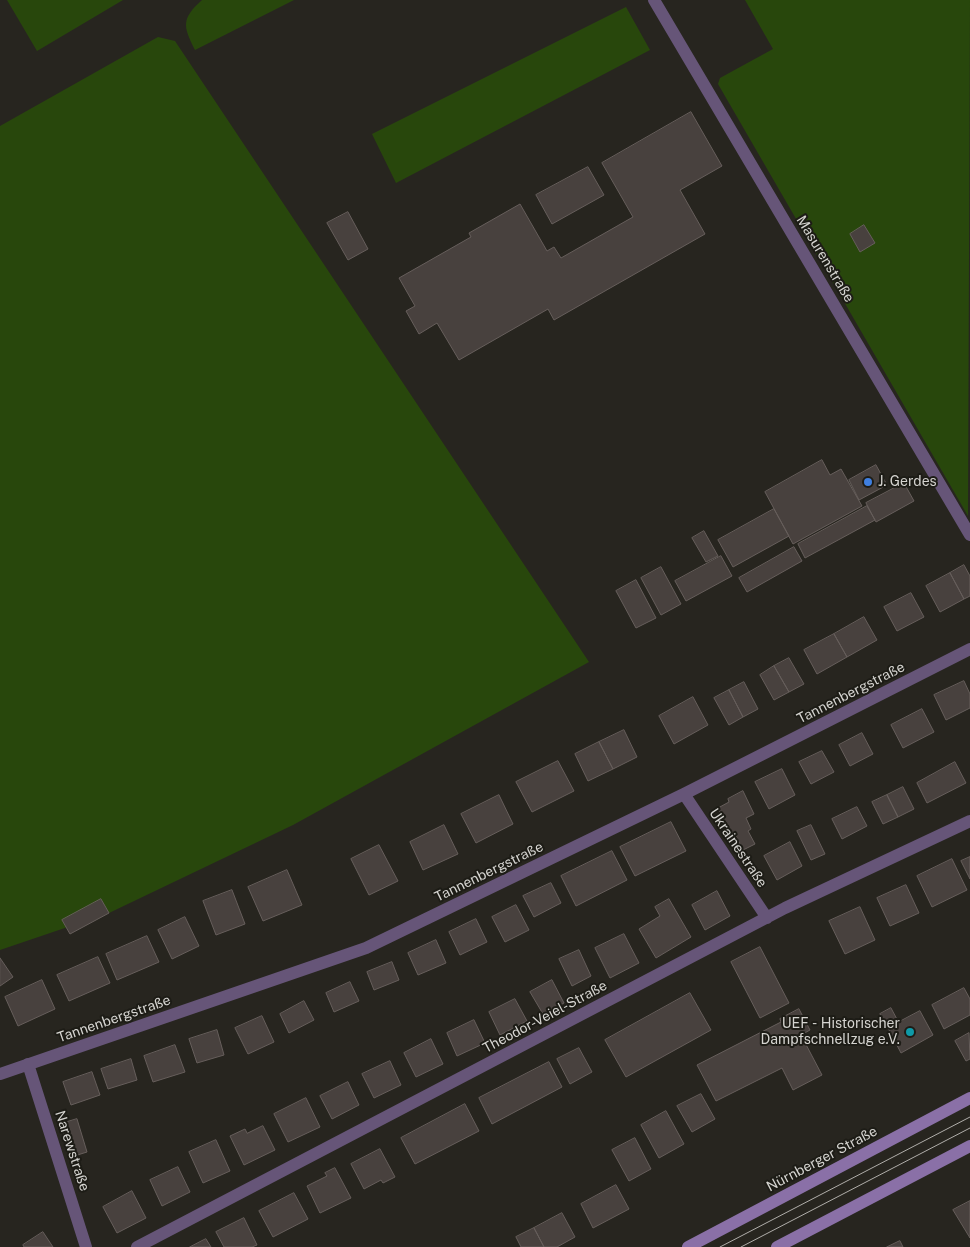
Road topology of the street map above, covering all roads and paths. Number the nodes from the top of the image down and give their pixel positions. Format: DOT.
graph roads {
  1 [pos="654,0"];
  2 [pos="970,535"];
  3 [pos="970,649"];
  4 [pos="684,794"];
  5 [pos="970,821"];
  6 [pos="768,918"];
  7 [pos="28,1064"];
  8 [pos="0,1074"];
  9 [pos="970,1098"];
  10 [pos="970,1146"];
  11 [pos="86,1247"];
  12 [pos="137,1247"];
  13 [pos="688,1247"];
  14 [pos="777,1247"];
  1 -- 2 [label="street, Masurenstraße"];
  3 -- 4 [label="street, Tannenbergstraße"];
  4 -- 6 [label="street, Ukrainestraße"];
  4 -- 7 [label="street, Tannenbergstraße"];
  5 -- 6 [label="street, Theodor-Veiel-Straße"];
  6 -- 12 [label="street, Theodor-Veiel-Straße"];
  7 -- 8 [label="street, Tannenbergstraße"];
  7 -- 11 [label="street, Narewstraße"];
  9 -- 13 [label="main road, Nürnberger Straße"];
  10 -- 14 [label="main road"];
}
